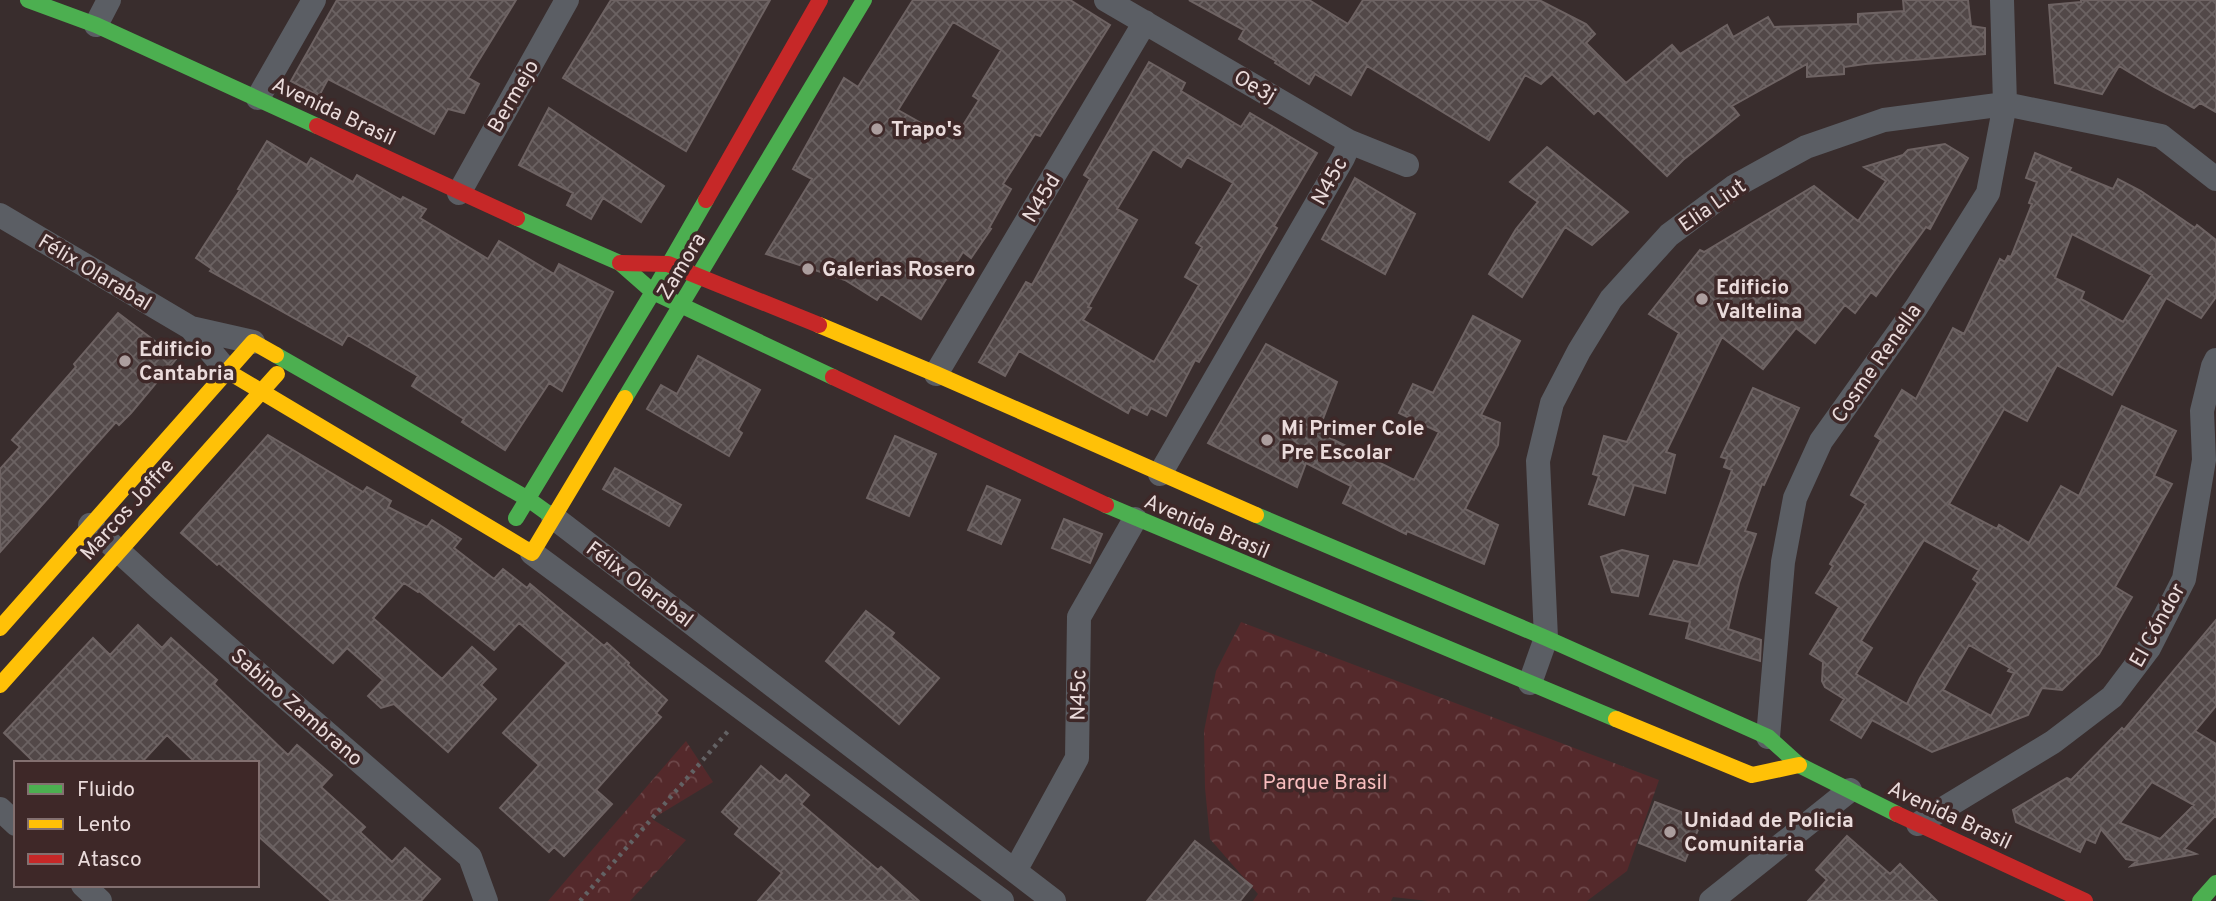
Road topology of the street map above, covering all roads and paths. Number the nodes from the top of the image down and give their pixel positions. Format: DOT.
graph roads {
  1 [pos="28,0"];
  2 [pos="109,0"];
  3 [pos="314,0"];
  4 [pos="567,0"];
  5 [pos="820,0"];
  6 [pos="864,0"];
  7 [pos="1106,0"];
  8 [pos="2002,0"];
  9 [pos="1145,22"];
  10 [pos="96,25"];
  11 [pos="258,99"];
  12 [pos="2005,104"];
  13 [pos="1350,142"];
  14 [pos="1407,164"];
  15 [pos="2213,172"];
  16 [pos="459,193"];
  17 [pos="0,215"];
  18 [pos="620,263"];
  19 [pos="668,264"];
  20 [pos="699,276"];
  21 [pos="653,292"];
  22 [pos="681,306"];
  23 [pos="191,328"];
  24 [pos="253,342"];
  25 [pos="2216,360"];
  26 [pos="288,363"];
  27 [pos="227,371"];
  28 [pos="936,374"];
  29 [pos="261,391"];
  30 [pos="1160,474"];
  31 [pos="528,499"];
  32 [pos="553,517"];
  33 [pos="1135,519"];
  34 [pos="90,525"];
  35 [pos="505,536"];
  36 [pos="118,551"];
  37 [pos="531,553"];
  38 [pos="0,628"];
  39 [pos="1546,638"];
  40 [pos="1530,683"];
  41 [pos="0,685"];
  42 [pos="745,711"];
  43 [pos="1768,737"];
  44 [pos="1799,765"];
  45 [pos="1850,790"];
  46 [pos="0,809"];
  47 [pos="14,822"];
  48 [pos="1918,824"];
  49 [pos="1015,871"];
  50 [pos="2216,883"];
  51 [pos="85,887"];
  52 [pos="100,901"];
  53 [pos="486,901"];
  54 [pos="580,901"];
  55 [pos="1002,901"];
  56 [pos="1054,901"];
  57 [pos="1711,901"];
  58 [pos="2085,901"];
  59 [pos="2200,901"];
  1 -- 10 [label="street, Avenida Brasil"];
  2 -- 10 [label="street"];
  3 -- 11 [label="street"];
  4 -- 16 [label="street, Bermejo"];
  5 -- 19 [label="street, Zamora"];
  6 -- 20 [label="street, Zamora"];
  7 -- 9 [label="street, Oe3j"];
  8 -- 12 [label="street, Cosme Renella"];
  9 -- 13 [label="street, Oe3j"];
  9 -- 28 [label="street, N45d"];
  10 -- 11 [label="street, Avenida Brasil"];
  11 -- 16 [label="street, Avenida Brasil"];
  12 -- 15 [label="street, Elia Liut"];
  12 -- 39 [label="street, Elia Liut"];
  12 -- 43 [label="street, Cosme Renella"];
  13 -- 14 [label="street, Oe3j"];
  13 -- 30 [label="street, N45c"];
  16 -- 18 [label="street, Avenida Brasil"];
  17 -- 23 [label="street, Félix Olarabal"];
  18 -- 19 [label="street, Avenida Brasil"];
  18 -- 21 [label="street, Avenida Brasil"];
  19 -- 20 [label="street, Avenida Brasil"];
  19 -- 21 [label="street, Zamora"];
  20 -- 22 [label="street, Zamora"];
  20 -- 28 [label="street, Avenida Brasil"];
  21 -- 22 [label="street, Avenida Brasil"];
  21 -- 31 [label="street, Zamora"];
  22 -- 32 [label="street, Zamora"];
  22 -- 33 [label="street, Avenida Brasil"];
  23 -- 24 [label="street, Félix Olarabal"];
  23 -- 27 [label="street, Félix Olarabal"];
  24 -- 26 [label="street, Félix Olarabal"];
  24 -- 27 [label="street, Marcos Joffre"];
  25 -- 48 [label="street, El Cóndor"];
  26 -- 29 [label="street, Marcos Joffre"];
  26 -- 31 [label="street, Félix Olarabal"];
  27 -- 29 [label="street, Félix Olarabal"];
  27 -- 34 [label="street, Marcos Joffre"];
  28 -- 30 [label="street, Avenida Brasil"];
  29 -- 35 [label="street, Félix Olarabal"];
  29 -- 36 [label="street, Marcos Joffre"];
  30 -- 39 [label="street, Avenida Brasil"];
  31 -- 32 [label="street, Félix Olarabal"];
  31 -- 35 [label="street, Zamora"];
  32 -- 37 [label="street, Zamora"];
  32 -- 49 [label="street, Félix Olarabal"];
  33 -- 40 [label="street, Avenida Brasil"];
  33 -- 49 [label="street, N45c"];
  34 -- 36 [label="street, Sabino Zambrano"];
  34 -- 38 [label="street, Marcos Joffre"];
  35 -- 37 [label="street, Félix Olarabal"];
  36 -- 41 [label="street, Marcos Joffre"];
  36 -- 53 [label="street, Sabino Zambrano"];
  37 -- 42 [label="street, Félix Olarabal"];
  39 -- 40 [label="street, Elia Liut"];
  39 -- 43 [label="street, Avenida Brasil"];
  40 -- 44 [label="street, Avenida Brasil"];
  42 -- 54 [label="path"];
  42 -- 55 [label="street, Félix Olarabal"];
  43 -- 44 [label="street, Avenida Brasil"];
  44 -- 45 [label="street, Avenida Brasil"];
  45 -- 48 [label="street, Avenida Brasil"];
  45 -- 57 [label="street"];
  46 -- 47 [label="street"];
  48 -- 58 [label="street, Avenida Brasil"];
  49 -- 56 [label="street, Félix Olarabal"];
  50 -- 59 [label="street"];
  51 -- 52 [label="street"];
}
